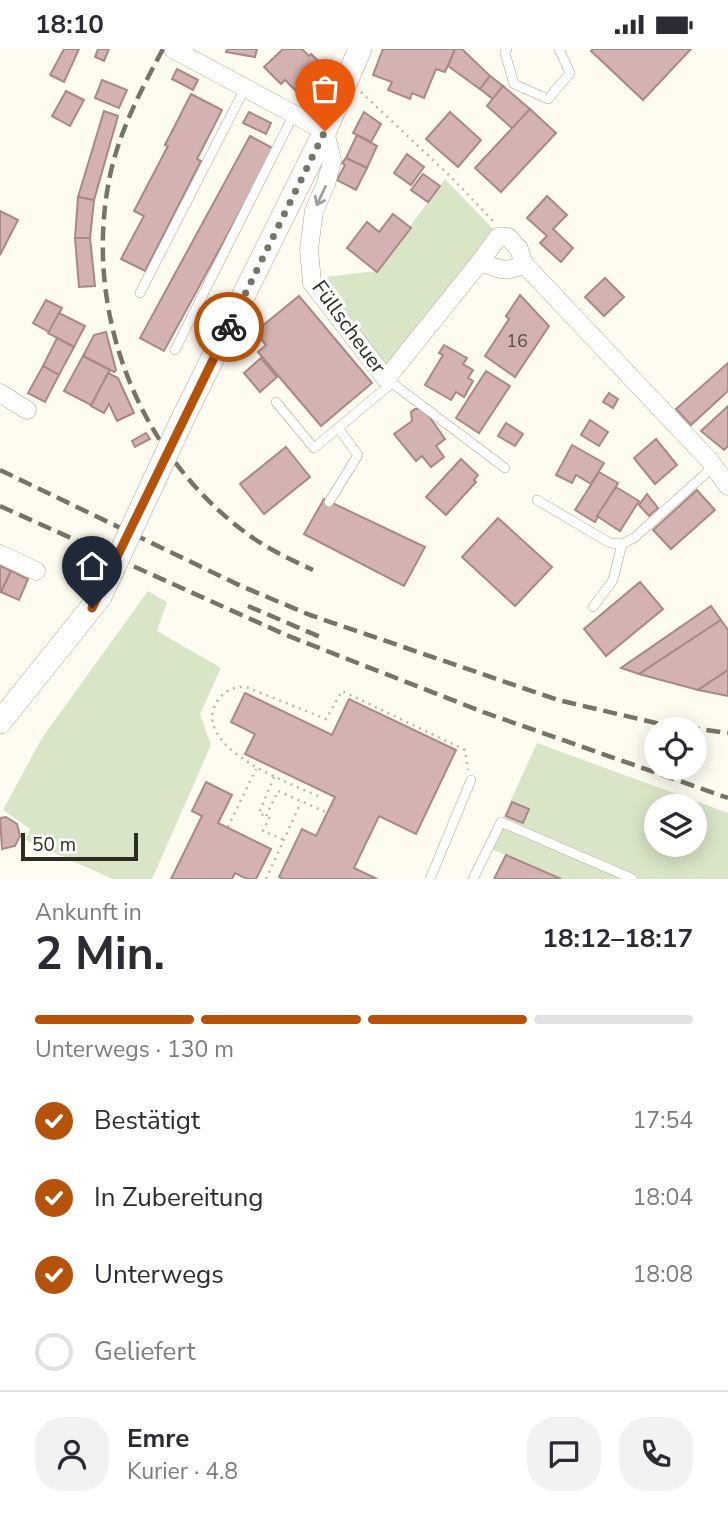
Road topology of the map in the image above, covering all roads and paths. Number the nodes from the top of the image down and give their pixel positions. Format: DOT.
graph roads {
  1 [pos="173,49"];
  2 [pos="360,49"];
  3 [pos="507,49"];
  4 [pos="559,49"];
  5 [pos="347,79"];
  6 [pos="245,88"];
  7 [pos="294,114"];
  8 [pos="325,131"];
  9 [pos="508,237"];
  10 [pos="480,262"];
  11 [pos="524,264"];
  12 [pos="140,293"];
  13 [pos="175,350"];
  14 [pos="389,381"];
  15 [pos="0,393"];
  16 [pos="276,401"];
  17 [pos="27,410"];
  18 [pos="338,428"];
  19 [pos="714,466"];
  20 [pos="505,468"];
  21 [pos="728,486"];
  22 [pos="537,500"];
  23 [pos="329,502"];
  24 [pos="622,544"];
  25 [pos="0,554"];
  26 [pos="36,571"];
  27 [pos="593,607"];
  28 [pos="0,723"];
  29 [pos="256,768"];
  30 [pos="275,777"];
  31 [pos="471,780"];
  32 [pos="318,796"];
  33 [pos="301,802"];
  34 [pos="328,813"];
  35 [pos="266,816"];
  36 [pos="228,827"];
  37 [pos="284,840"];
  38 [pos="266,879"];
  39 [pos="430,879"];
  40 [pos="473,879"];
  41 [pos="633,879"];
  1 -- 6 [label="street"];
  2 -- 5 [label="street"];
  3 -- 4 [label="lane"];
  5 -- 8 [label="street"];
  5 -- 9 [label="path"];
  6 -- 7 [label="street"];
  6 -- 12 [label="lane"];
  7 -- 8 [label="street"];
  7 -- 13 [label="lane"];
  8 -- 14 [label="street, Füllscheuer, one-way"];
  8 -- 28 [label="street, bridge"];
  9 -- 10 [label="street, Füllscheuer"];
  9 -- 11 [label="street"];
  10 -- 11 [label="street"];
  10 -- 14 [label="street, Füllscheuer"];
  11 -- 19 [label="street"];
  14 -- 18 [label="lane"];
  14 -- 20 [label="lane"];
  15 -- 17 [label="street"];
  16 -- 18 [label="lane"];
  18 -- 23 [label="lane"];
  19 -- 21 [label="street"];
  19 -- 24 [label="lane"];
  22 -- 24 [label="lane"];
  24 -- 27 [label="lane"];
  25 -- 26 [label="street"];
  29 -- 30 [label="path"];
  29 -- 31 [label="path"];
  29 -- 36 [label="path"];
  30 -- 32 [label="path"];
  30 -- 35 [label="path"];
  31 -- 39 [label="lane"];
  33 -- 34 [label="path"];
  33 -- 35 [label="path"];
  33 -- 37 [label="path"];
  35 -- 37 [label="path"];
  37 -- 38 [label="path"];
  40 -- 41 [label="lane"];
}
